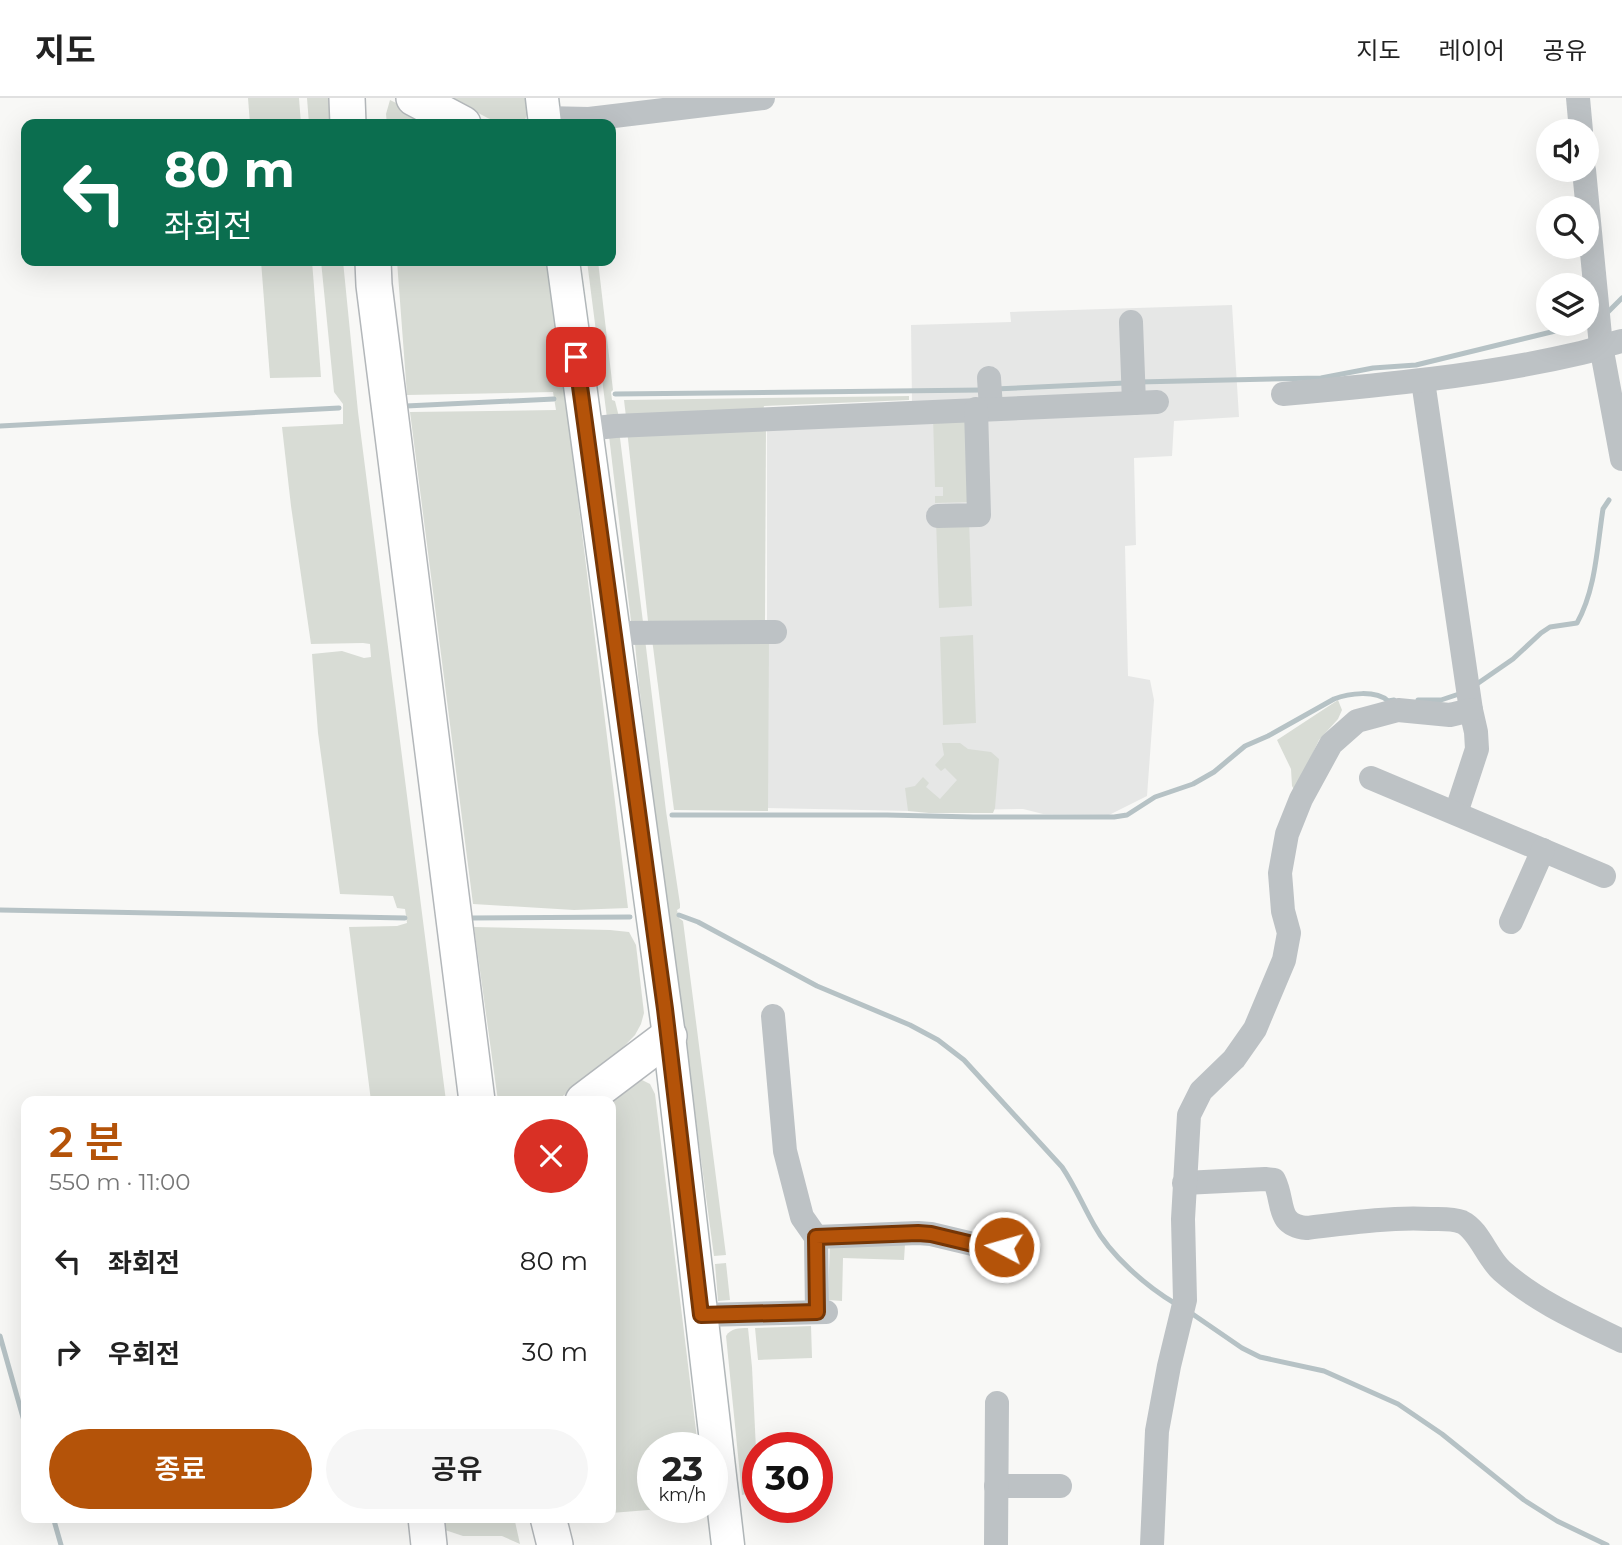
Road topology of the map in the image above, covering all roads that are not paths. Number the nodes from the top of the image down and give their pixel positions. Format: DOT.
graph roads {
  1 [pos="346,98"];
  2 [pos="363,98"];
  3 [pos="414,98"];
  4 [pos="763,98"];
  5 [pos="1578,98"];
  6 [pos="544,113"];
  7 [pos="348,119"];
  8 [pos="364,119"];
  9 [pos="454,119"];
  10 [pos="1580,119"];
  11 [pos="1585,182"];
  12 [pos="357,266"];
  13 [pos="373,266"];
  14 [pos="564,266"];
  15 [pos="1131,322"];
  16 [pos="1611,344"];
  17 [pos="1423,381"];
  18 [pos="1283,394"];
  19 [pos="987,395"];
  20 [pos="586,429"];
  21 [pos="1622,459"];
  22 [pos="938,516"];
  23 [pos="615,632"];
  24 [pos="775,632"];
  25 [pos="1471,710"];
  26 [pos="1371,778"];
  27 [pos="1456,813"];
  28 [pos="1543,850"];
  29 [pos="1604,876"];
  30 [pos="1511,922"];
  31 [pos="773,1016"];
  32 [pos="669,1036"];
  33 [pos="459,1096"];
  34 [pos="476,1096"];
  35 [pos="590,1096"];
  36 [pos="1184,1183"];
  37 [pos="816,1237"];
  38 [pos="1004,1247"];
  39 [pos="701,1315"];
  40 [pos="1622,1341"];
  41 [pos="997,1403"];
  42 [pos="996,1486"];
  43 [pos="1060,1486"];
  44 [pos="427,1523"];
  45 [pos="531,1523"];
  46 [pos="550,1523"];
  47 [pos="429,1545"];
  48 [pos="536,1545"];
  49 [pos="555,1545"];
  50 [pos="728,1545"];
  51 [pos="996,1545"];
  52 [pos="1152,1545"];
  1 -- 7 [label="highway"];
  2 -- 8 [label="highway"];
  3 -- 9 [label="highway"];
  4 -- 6 [label="street"];
  5 -- 10 [label="street"];
  11 -- 16 [label="street"];
  12 -- 33 [label="highway"];
  13 -- 34 [label="highway"];
  14 -- 20 [label="main road"];
  15 -- 19 [label="street"];
  16 -- 17 [label="street"];
  16 -- 21 [label="street"];
  17 -- 18 [label="street"];
  17 -- 25 [label="street"];
  19 -- 20 [label="street"];
  19 -- 22 [label="street"];
  20 -- 23 [label="main road"];
  23 -- 24 [label="street"];
  23 -- 32 [label="main road"];
  25 -- 27 [label="street"];
  25 -- 36 [label="street"];
  26 -- 27 [label="street"];
  27 -- 28 [label="street"];
  28 -- 29 [label="street"];
  28 -- 30 [label="street"];
  31 -- 37 [label="street"];
  32 -- 35 [label="highway"];
  32 -- 39 [label="main road"];
  36 -- 40 [label="street"];
  36 -- 52 [label="street"];
  37 -- 38 [label="street"];
  37 -- 39 [label="street"];
  39 -- 50 [label="main road"];
  41 -- 42 [label="street"];
  42 -- 43 [label="street"];
  42 -- 51 [label="street"];
  44 -- 47 [label="highway"];
  45 -- 48 [label="highway"];
  46 -- 49 [label="highway"];
}
